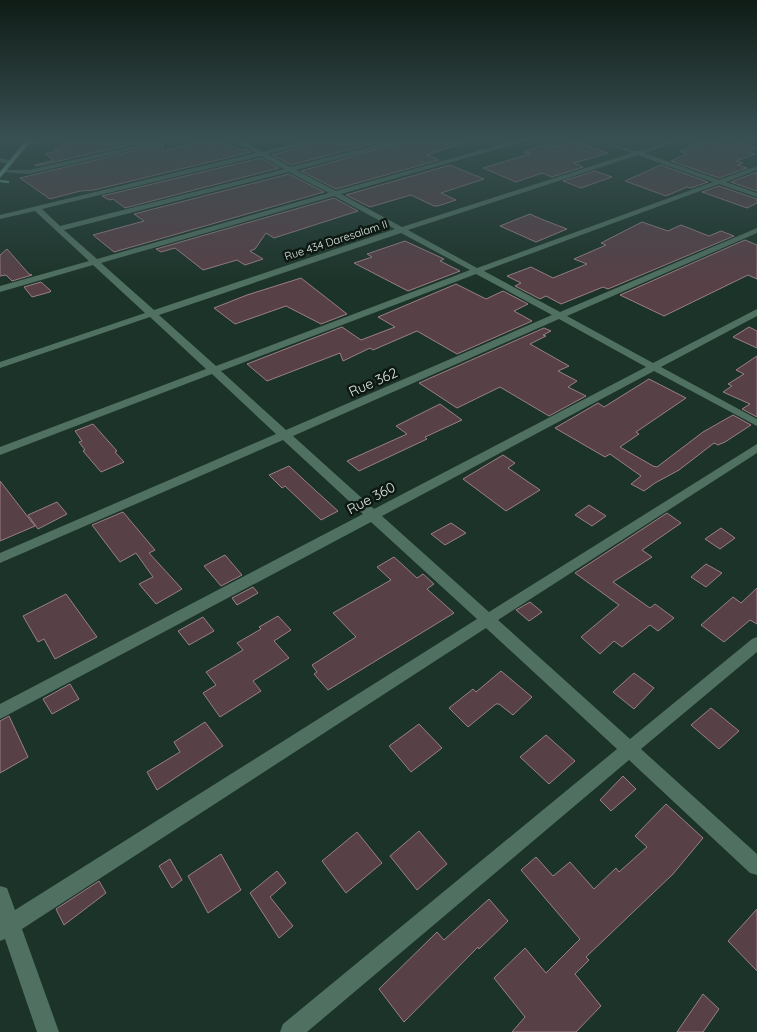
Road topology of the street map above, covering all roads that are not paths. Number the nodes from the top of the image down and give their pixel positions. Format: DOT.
graph roads {
  1 [pos="119,188"];
  2 [pos="219,188"];
  3 [pos="324,188"];
  4 [pos="356,188"];
  5 [pos="531,188"];
  6 [pos="703,188"];
  7 [pos="738,188"];
  8 [pos="335,194"];
  9 [pos="757,195"];
  10 [pos="36,208"];
  11 [pos="0,217"];
  12 [pos="58,229"];
  13 [pos="401,230"];
  14 [pos="757,230"];
  15 [pos="95,262"];
  16 [pos="476,271"];
  17 [pos="0,289"];
  18 [pos="757,312"];
  19 [pos="152,314"];
  20 [pos="558,315"];
  21 [pos="0,365"];
  22 [pos="653,367"];
  23 [pos="214,370"];
  24 [pos="757,423"];
  25 [pos="285,435"];
  26 [pos="757,448"];
  27 [pos="0,451"];
  28 [pos="372,515"];
  29 [pos="0,558"];
  30 [pos="487,619"];
  31 [pos="757,643"];
  32 [pos="0,712"];
  33 [pos="629,749"];
  34 [pos="757,866"];
  35 [pos="0,895"];
  36 [pos="5,928"];
  37 [pos="48,1032"];
  38 [pos="291,1032"];
  1 -- 10 [label="street"];
  2 -- 12 [label="street"];
  3 -- 8 [label="street"];
  4 -- 8 [label="street"];
  5 -- 13 [label="street, Rue 434 Daresalam II"];
  6 -- 16 [label="street"];
  7 -- 9 [label="street"];
  8 -- 13 [label="street"];
  8 -- 15 [label="street"];
  10 -- 11 [label="street"];
  10 -- 12 [label="street"];
  12 -- 15 [label="street"];
  13 -- 16 [label="street"];
  13 -- 19 [label="street, Rue 434 Daresalam II"];
  14 -- 20 [label="street, Rue 362"];
  15 -- 17 [label="street"];
  15 -- 19 [label="street"];
  16 -- 20 [label="street"];
  16 -- 23 [label="street"];
  18 -- 22 [label="street, Rue 360"];
  19 -- 21 [label="street, Rue 434 Daresalam II"];
  19 -- 23 [label="street"];
  20 -- 22 [label="street"];
  20 -- 25 [label="street, Rue 362"];
  22 -- 24 [label="street"];
  22 -- 28 [label="street, Rue 360"];
  23 -- 25 [label="street"];
  23 -- 27 [label="street"];
  25 -- 28 [label="street"];
  25 -- 29 [label="street, Rue 362"];
  26 -- 30 [label="street"];
  28 -- 30 [label="street"];
  28 -- 32 [label="street, Rue 360"];
  30 -- 33 [label="street"];
  30 -- 36 [label="street"];
  31 -- 33 [label="street"];
  33 -- 34 [label="street"];
  33 -- 38 [label="street"];
  35 -- 36 [label="street"];
  36 -- 37 [label="street"];
}
